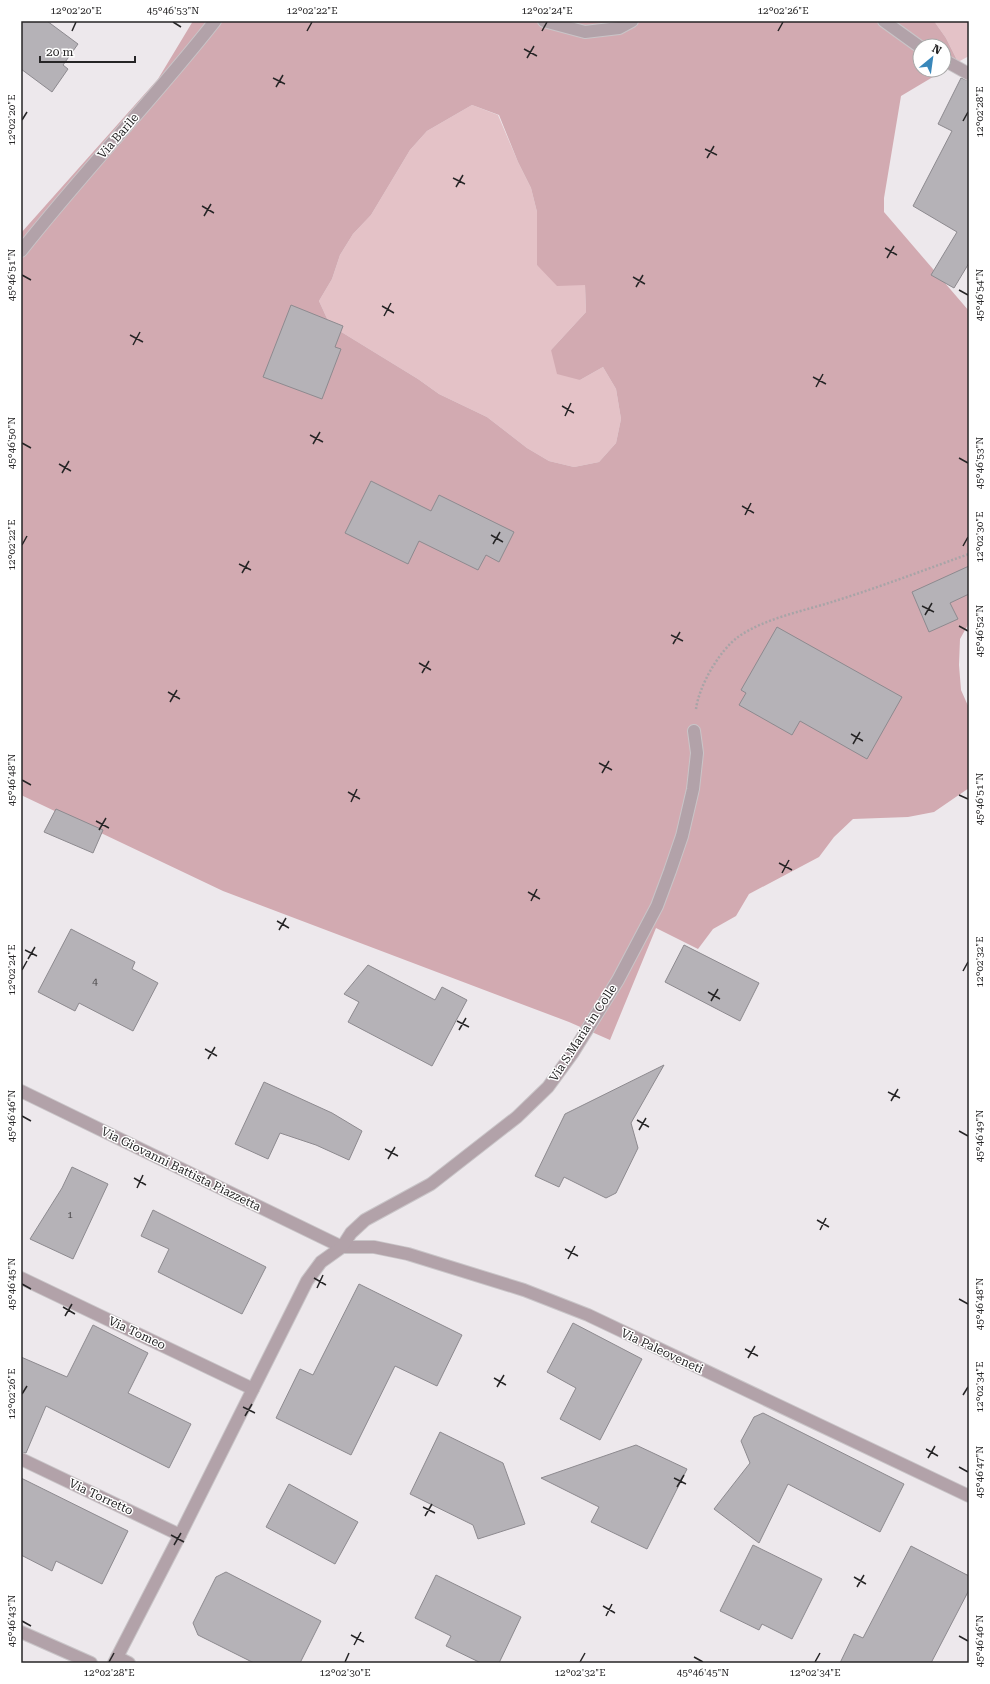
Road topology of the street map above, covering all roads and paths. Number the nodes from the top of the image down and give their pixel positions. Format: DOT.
graph roads {
  1 [pos="215,21"];
  2 [pos="544,21"];
  3 [pos="632,21"];
  4 [pos="884,21"];
  5 [pos="912,41"];
  6 [pos="952,64"];
  7 [pos="969,74"];
  8 [pos="21,251"];
  9 [pos="969,554"];
  10 [pos="694,732"];
  11 [pos="21,1091"];
  12 [pos="342,1247"];
  13 [pos="21,1278"];
  14 [pos="253,1389"];
  15 [pos="21,1459"];
  16 [pos="969,1496"];
  17 [pos="180,1535"];
  18 [pos="21,1632"];
  19 [pos="115,1660"];
  20 [pos="91,1663"];
  21 [pos="129,1663"];
  1 -- 8 [label="street, Via Barile"];
  2 -- 3 [label="street"];
  4 -- 5 [label="street"];
  6 -- 7 [label="street"];
  9 -- 10 [label="path"];
  10 -- 12 [label="street, Via S.Maria in Colle"];
  11 -- 12 [label="street, Via Giovanni Battista Piazzetta"];
  12 -- 14 [label="street, Via S.Maria in Colle"];
  12 -- 16 [label="street, Via Paleoveneti"];
  13 -- 14 [label="street, Via Tomeo"];
  14 -- 17 [label="street, Via S.Maria in Colle"];
  15 -- 17 [label="street, Via Torretto"];
  17 -- 19 [label="street, Via S.Maria in Colle"];
  18 -- 20 [label="street"];
  19 -- 21 [label="street"];
}
